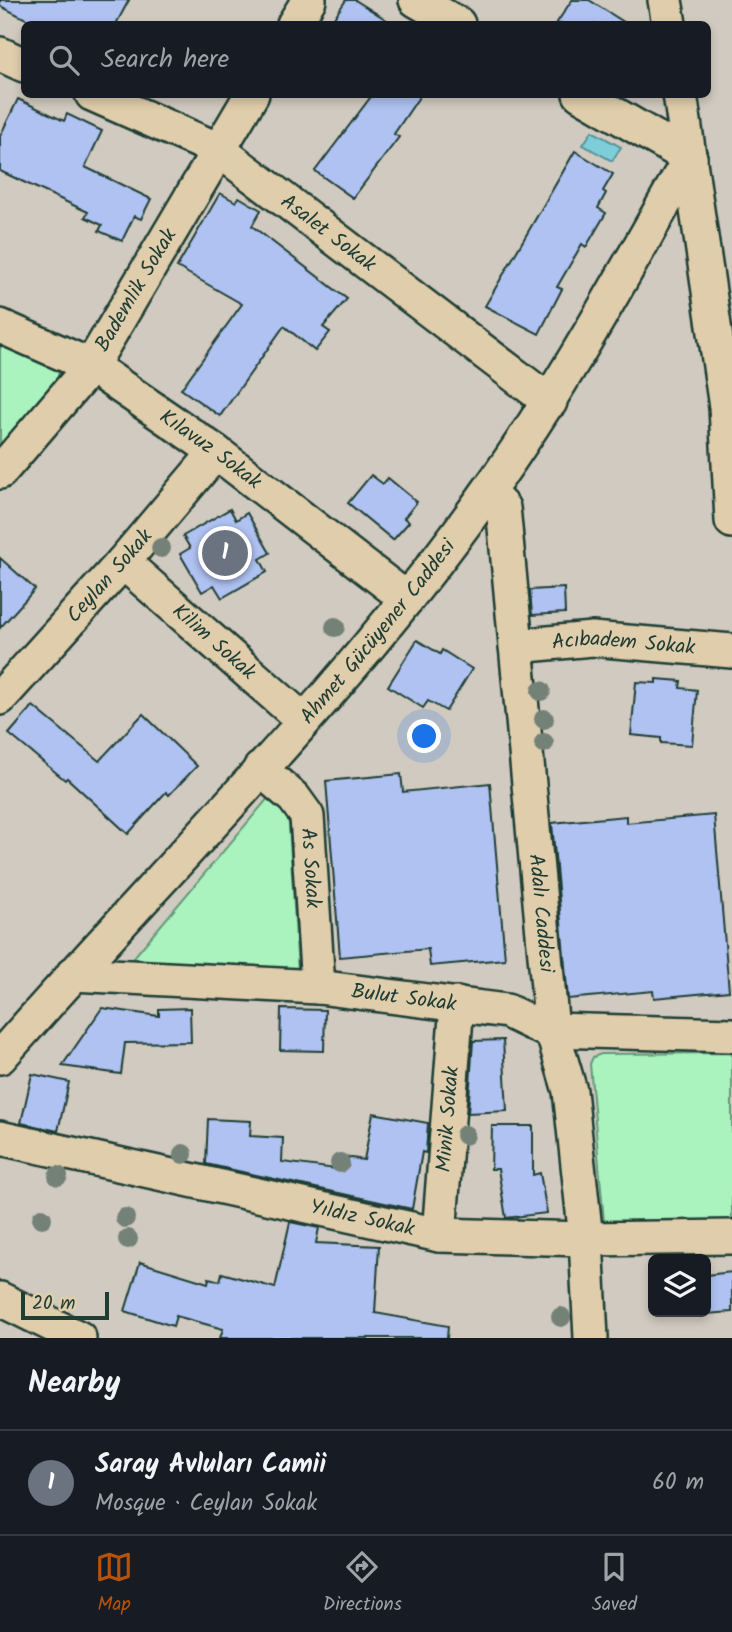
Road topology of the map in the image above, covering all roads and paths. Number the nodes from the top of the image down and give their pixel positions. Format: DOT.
graph roads {
  1 [pos="309,0"];
  2 [pos="416,0"];
  3 [pos="665,0"];
  4 [pos="297,21"];
  5 [pos="453,21"];
  6 [pos="668,21"];
  7 [pos="0,54"];
  8 [pos="21,64"];
  9 [pos="101,98"];
  10 [pos="251,98"];
  11 [pos="587,98"];
  12 [pos="681,98"];
  13 [pos="219,150"];
  14 [pos="690,158"];
  15 [pos="0,326"];
  16 [pos="92,366"];
  17 [pos="550,402"];
  18 [pos="216,452"];
  19 [pos="0,472"];
  20 [pos="488,492"];
  21 [pos="732,521"];
  22 [pos="122,562"];
  23 [pos="407,598"];
  24 [pos="516,646"];
  25 [pos="732,651"];
  26 [pos="0,698"];
  27 [pos="304,721"];
  28 [pos="260,769"];
  29 [pos="73,974"];
  30 [pos="318,988"];
  31 [pos="457,1004"];
  32 [pos="552,1030"];
  33 [pos="732,1035"];
  34 [pos="0,1057"];
  35 [pos="0,1138"];
  36 [pos="439,1235"];
  37 [pos="732,1237"];
  38 [pos="586,1239"];
  39 [pos="0,1299"];
  40 [pos="79,1338"];
  41 [pos="591,1338"];
  1 -- 4 [label="street"];
  2 -- 5 [label="street"];
  3 -- 6 [label="street"];
  7 -- 8 [label="street"];
  9 -- 13 [label="street, Asalet Sokak"];
  10 -- 13 [label="street, Bademlik Sokak"];
  11 -- 14 [label="street"];
  12 -- 14 [label="street"];
  13 -- 16 [label="street, Bademlik Sokak"];
  13 -- 17 [label="street, Asalet Sokak"];
  14 -- 17 [label="street, Ahmet Gücüyener Caddesi"];
  14 -- 21 [label="street"];
  15 -- 16 [label="street, Kılavuz Sokak"];
  16 -- 18 [label="street, Kılavuz Sokak"];
  16 -- 19 [label="street, Bademlik Sokak"];
  17 -- 20 [label="street, Ahmet Gücüyener Caddesi"];
  18 -- 22 [label="street, Ceylan Sokak"];
  18 -- 23 [label="street, Kılavuz Sokak"];
  20 -- 23 [label="street, Ahmet Gücüyener Caddesi"];
  20 -- 24 [label="street, Adalı Caddesi"];
  22 -- 26 [label="street, Ceylan Sokak"];
  22 -- 27 [label="street, Kilim Sokak"];
  23 -- 27 [label="street, Ahmet Gücüyener Caddesi"];
  24 -- 25 [label="street, Acıbadem Sokak"];
  24 -- 32 [label="street, Adalı Caddesi"];
  27 -- 28 [label="street, Ahmet Gücüyener Caddesi"];
  28 -- 29 [label="street, Ahmet Gücüyener Caddesi"];
  28 -- 30 [label="street, As Sokak"];
  29 -- 30 [label="street, Bulut Sokak"];
  29 -- 34 [label="street, Ahmet Gücüyener Caddesi"];
  30 -- 31 [label="street, Bulut Sokak"];
  31 -- 32 [label="street, Bulut Sokak"];
  31 -- 36 [label="street, Minik Sokak"];
  32 -- 33 [label="street, Bulut Sokak"];
  32 -- 38 [label="street, Adalı Caddesi"];
  35 -- 36 [label="street, Yıldız Sokak"];
  36 -- 38 [label="street, Yıldız Sokak"];
  37 -- 38 [label="street, Yıldız Sokak"];
  38 -- 41 [label="street, Adalı Caddesi"];
  39 -- 40 [label="street"];
}
